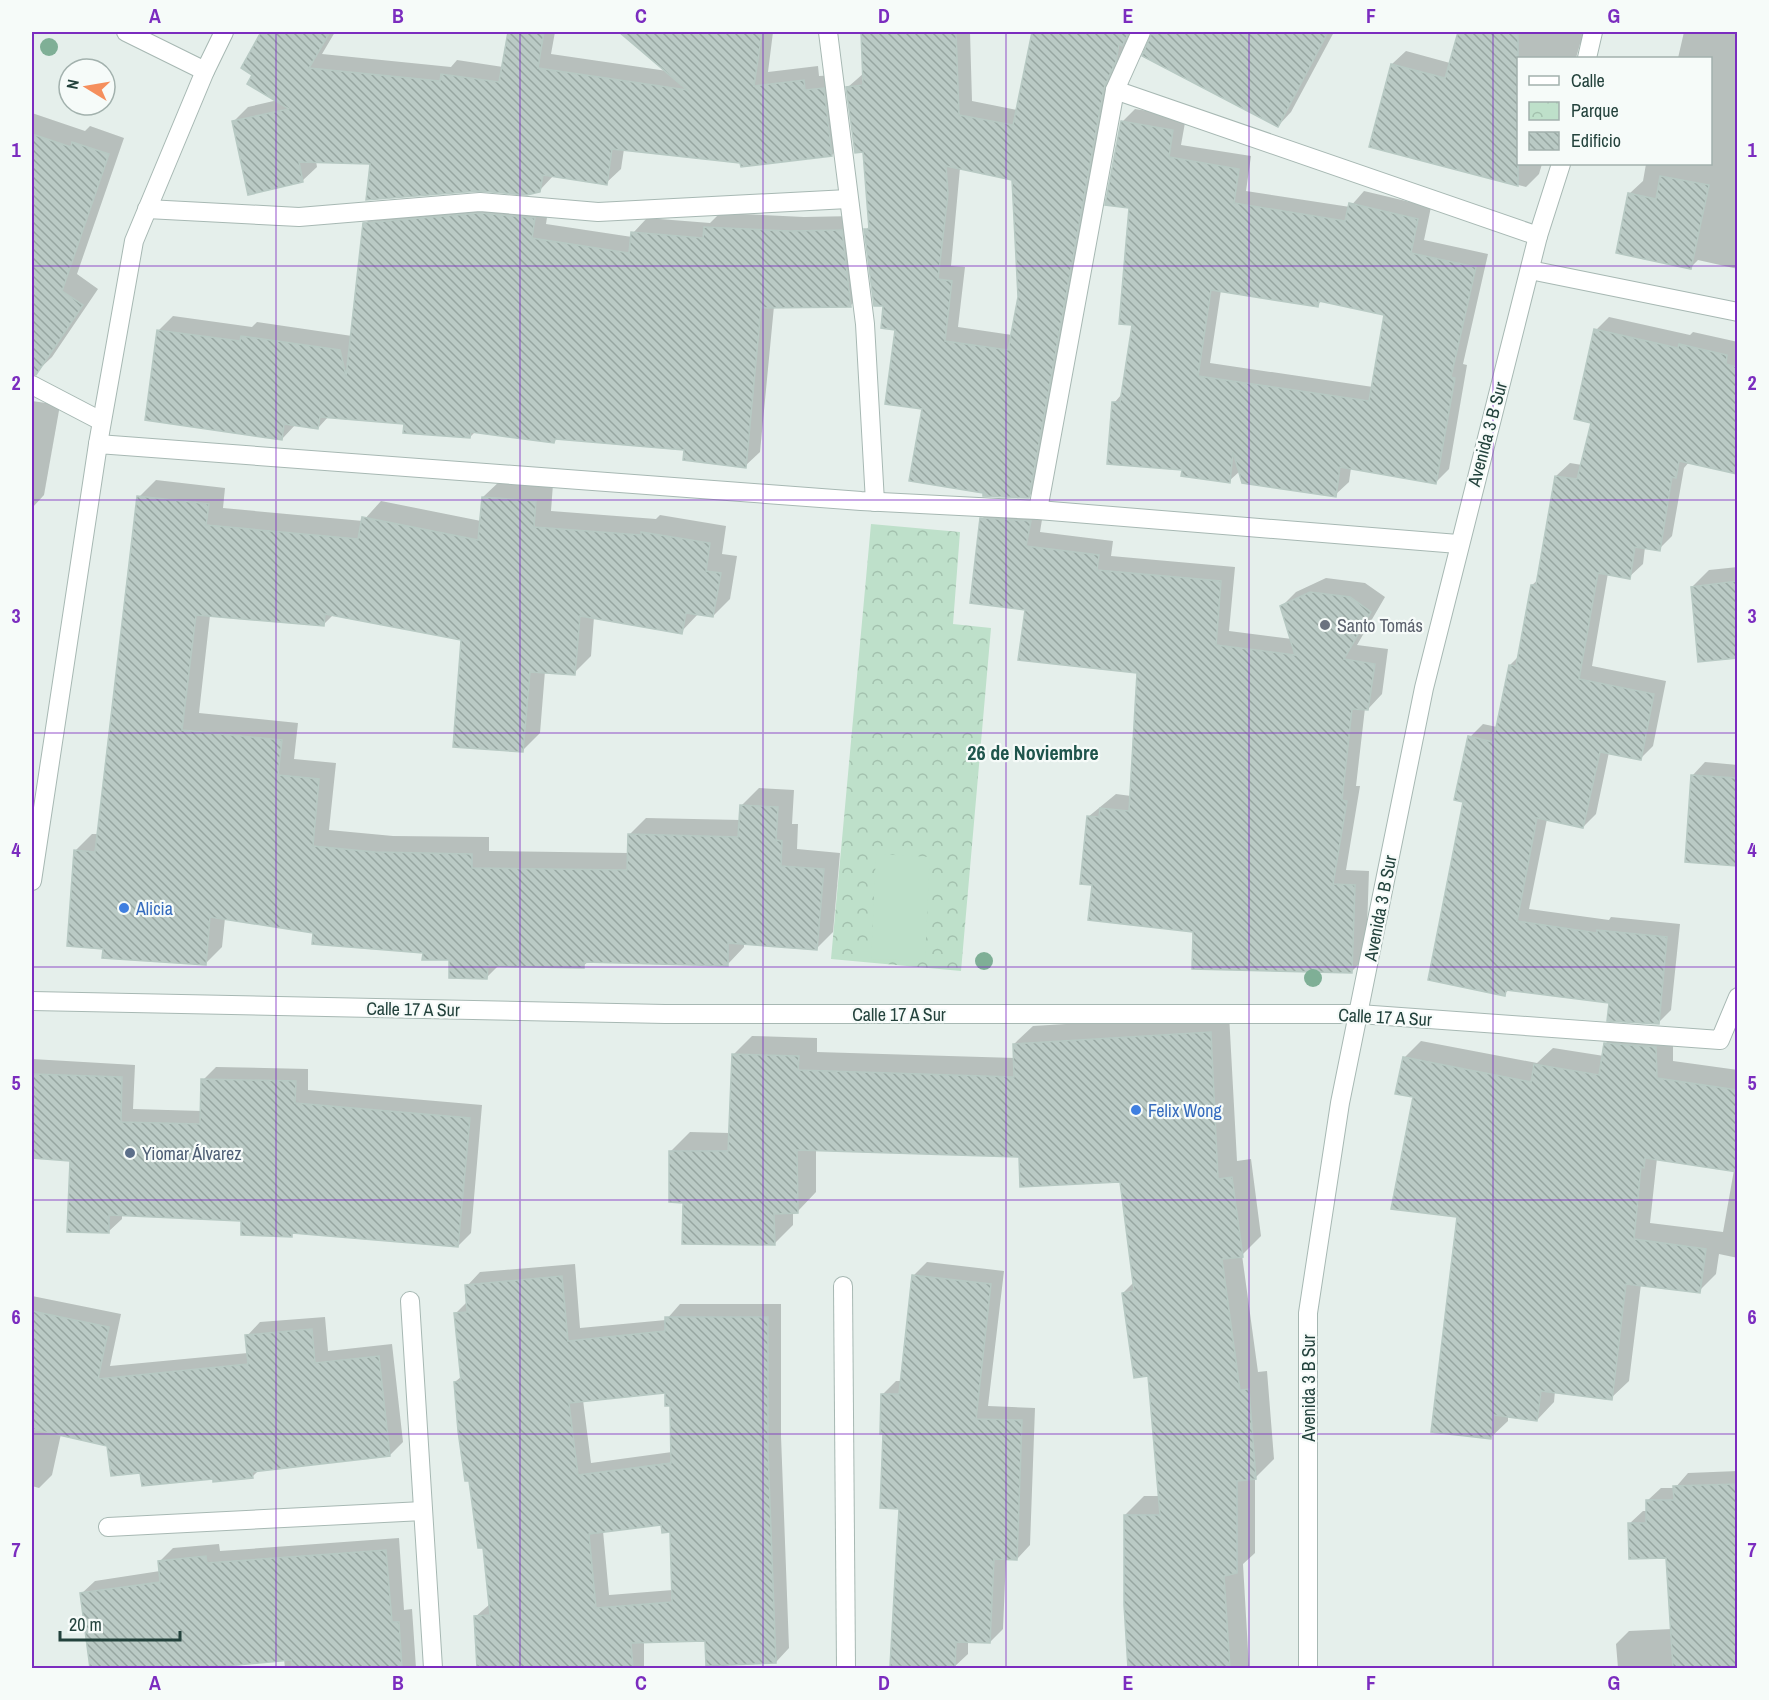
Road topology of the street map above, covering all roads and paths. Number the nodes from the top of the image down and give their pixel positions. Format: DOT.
graph roads {
  1 [pos="126,32"];
  2 [pos="224,32"];
  3 [pos="828,32"];
  4 [pos="1141,32"];
  5 [pos="1593,32"];
  6 [pos="1587,57"];
  7 [pos="205,71"];
  8 [pos="1115,90"];
  9 [pos="1561,165"];
  10 [pos="848,199"];
  11 [pos="147,209"];
  12 [pos="1538,236"];
  13 [pos="1530,270"];
  14 [pos="1737,312"];
  15 [pos="32,385"];
  16 [pos="101,422"];
  17 [pos="98,444"];
  18 [pos="876,502"];
  19 [pos="1038,510"];
  20 [pos="1458,544"];
  21 [pos="32,881"];
  22 [pos="1737,997"];
  23 [pos="32,1001"];
  24 [pos="1359,1014"];
  25 [pos="843,1286"];
  26 [pos="410,1301"];
  27 [pos="423,1511"];
  28 [pos="108,1527"];
  29 [pos="433,1668"];
  30 [pos="846,1668"];
  31 [pos="1308,1668"];
  1 -- 7 [label="street"];
  2 -- 7 [label="street"];
  3 -- 10 [label="street"];
  4 -- 8 [label="street"];
  5 -- 6 [label="street"];
  7 -- 11 [label="street"];
  8 -- 12 [label="street"];
  8 -- 19 [label="street"];
  9 -- 12 [label="street, Avenida 3 B Sur"];
  10 -- 11 [label="street"];
  10 -- 18 [label="street"];
  11 -- 16 [label="street"];
  12 -- 13 [label="street, Avenida 3 B Sur"];
  13 -- 14 [label="street"];
  13 -- 20 [label="street, Avenida 3 B Sur"];
  15 -- 16 [label="street"];
  16 -- 17 [label="street"];
  17 -- 18 [label="street"];
  17 -- 21 [label="street"];
  18 -- 19 [label="street"];
  19 -- 20 [label="street"];
  20 -- 24 [label="street, Avenida 3 B Sur"];
  22 -- 24 [label="street, Calle 17 A Sur"];
  23 -- 24 [label="street, Calle 17 A Sur"];
  24 -- 31 [label="street, Avenida 3 B Sur"];
  25 -- 30 [label="street"];
  26 -- 27 [label="street"];
  27 -- 28 [label="street"];
  27 -- 29 [label="street"];
}
